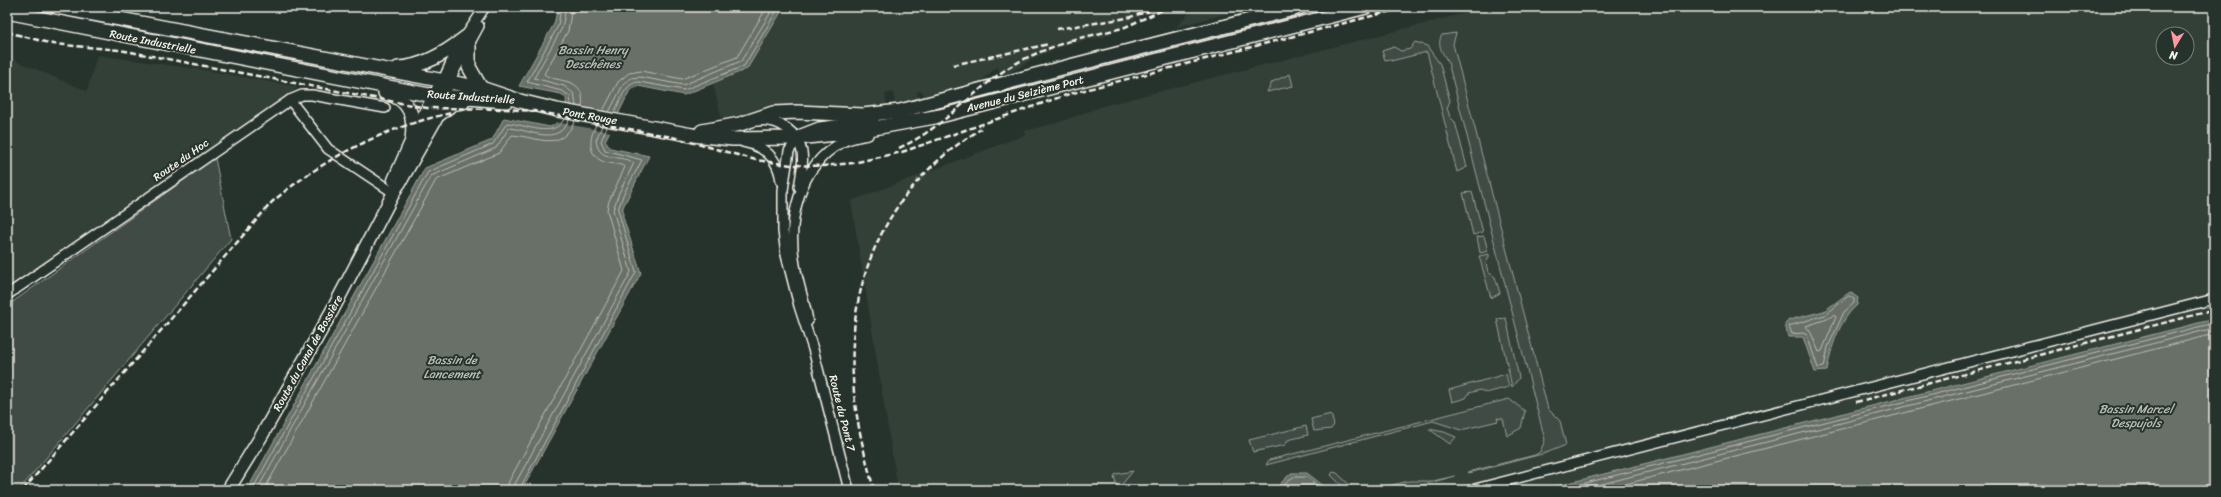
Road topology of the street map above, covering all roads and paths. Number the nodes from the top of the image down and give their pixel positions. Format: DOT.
graph roads {
  1 [pos="57,7"];
  2 [pos="485,7"];
  3 [pos="489,7"];
  4 [pos="1301,7"];
  5 [pos="1366,7"];
  6 [pos="7,12"];
  7 [pos="85,28"];
  8 [pos="468,41"];
  9 [pos="384,68"];
  10 [pos="441,87"];
  11 [pos="481,94"];
  12 [pos="290,100"];
  13 [pos="520,101"];
  14 [pos="384,108"];
  15 [pos="900,111"];
  16 [pos="940,116"];
  17 [pos="740,124"];
  18 [pos="660,128"];
  19 [pos="678,131"];
  20 [pos="702,136"];
  21 [pos="796,138"];
  22 [pos="412,140"];
  23 [pos="394,189"];
  24 [pos="783,190"];
  25 [pos="797,204"];
  26 [pos="7,295"];
  27 [pos="2214,299"];
  28 [pos="811,343"];
  29 [pos="228,490"];
  30 [pos="849,490"];
  31 [pos="1471,490"];
  1 -- 9 [label="main road, Route Industrielle"];
  2 -- 8 [label="street, Route du Canal de Bossière"];
  3 -- 8 [label="street, Route du Canal de Bossière"];
  4 -- 15 [label="main road, Avenue du Seizième Port"];
  5 -- 16 [label="main road, Avenue du Seizième Port"];
  6 -- 7 [label="main road, Route Industrielle"];
  7 -- 10 [label="main road, Route Industrielle"];
  7 -- 22 [label="main road"];
  8 -- 9 [label="main road"];
  8 -- 10 [label="street, Route du Canal de Bossière"];
  8 -- 11 [label="main road"];
  9 -- 10 [label="main road, Route Industrielle"];
  10 -- 11 [label="main road, Route Industrielle"];
  10 -- 22 [label="street, Route du Canal de Bossière"];
  10 -- 23 [label="street, Route du Canal de Bossière"];
  11 -- 13 [label="main road, Route Industrielle"];
  11 -- 23 [label="main road"];
  12 -- 14 [label="street, Route du Hoc"];
  12 -- 23 [label="street"];
  12 -- 26 [label="street, Route du Hoc"];
  13 -- 18 [label="main road, Pont Rouge"];
  15 -- 17 [label="main road, Avenue du Seizième Port"];
  15 -- 21 [label="street"];
  16 -- 21 [label="main road, Avenue du Seizième Port"];
  16 -- 25 [label="street"];
  17 -- 19 [label="main road, Avenue du Seizième Port"];
  17 -- 21 [label="street"];
  18 -- 19 [label="main road, Avenue du Seizième Port"];
  19 -- 20 [label="main road, Avenue du Seizième Port"];
  20 -- 21 [label="main road, Avenue du Seizième Port"];
  20 -- 24 [label="street"];
  21 -- 24 [label="street"];
  21 -- 25 [label="street"];
  22 -- 23 [label="street, Route du Canal de Bossière"];
  23 -- 29 [label="street, Route du Canal de Bossière"];
  24 -- 28 [label="street"];
  25 -- 28 [label="street"];
  27 -- 31 [label="street"];
  28 -- 30 [label="street, Route du Pont 7"];
}
